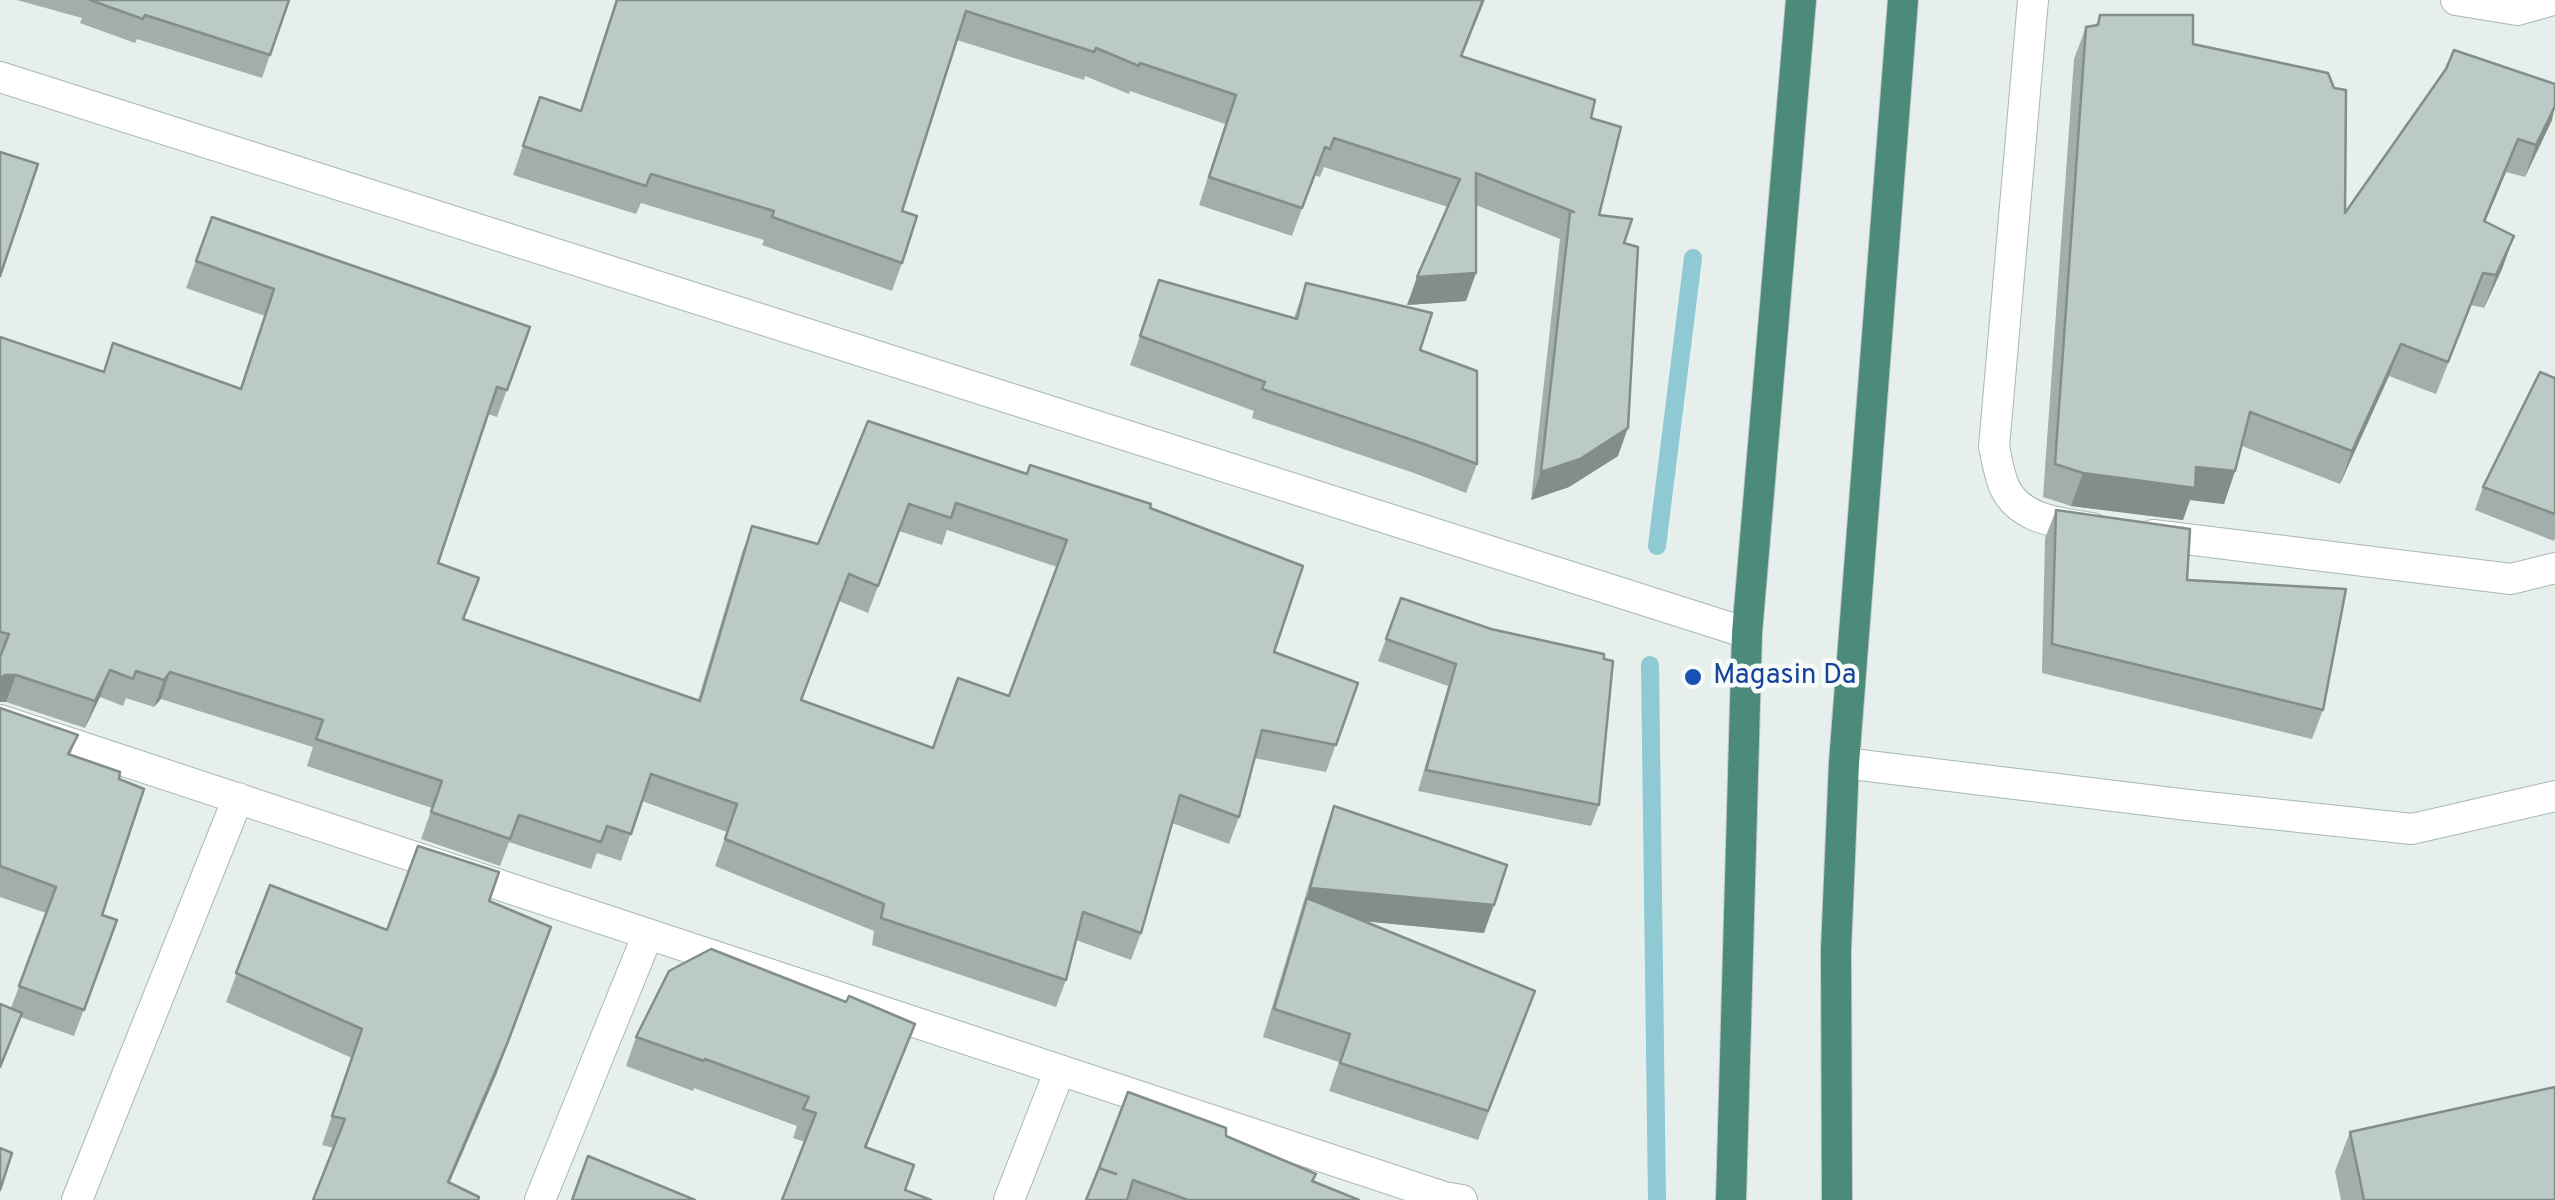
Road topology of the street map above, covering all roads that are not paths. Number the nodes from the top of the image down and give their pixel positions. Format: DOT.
graph roads {
  1 [pos="1801,0"];
  2 [pos="1903,0"];
  3 [pos="2032,0"];
  4 [pos="2456,0"];
  5 [pos="2553,0"];
  6 [pos="0,77"];
  7 [pos="2555,568"];
  8 [pos="1747,634"];
  9 [pos="0,720"];
  10 [pos="1844,763"];
  11 [pos="2555,796"];
  12 [pos="238,798"];
  13 [pos="648,934"];
  14 [pos="1060,1070"];
  15 [pos="1450,1199"];
  16 [pos="77,1200"];
  17 [pos="540,1200"];
  18 [pos="1008,1200"];
  19 [pos="1731,1200"];
  20 [pos="1837,1200"];
  1 -- 8 [label="highway"];
  2 -- 10 [label="highway"];
  3 -- 7 [label="street"];
  4 -- 5 [label="street"];
  6 -- 8 [label="street"];
  8 -- 19 [label="highway"];
  9 -- 12 [label="street"];
  10 -- 11 [label="street"];
  10 -- 20 [label="highway"];
  12 -- 13 [label="street"];
  12 -- 16 [label="street"];
  13 -- 14 [label="street"];
  13 -- 17 [label="street"];
  14 -- 15 [label="street"];
  14 -- 18 [label="street"];
}
